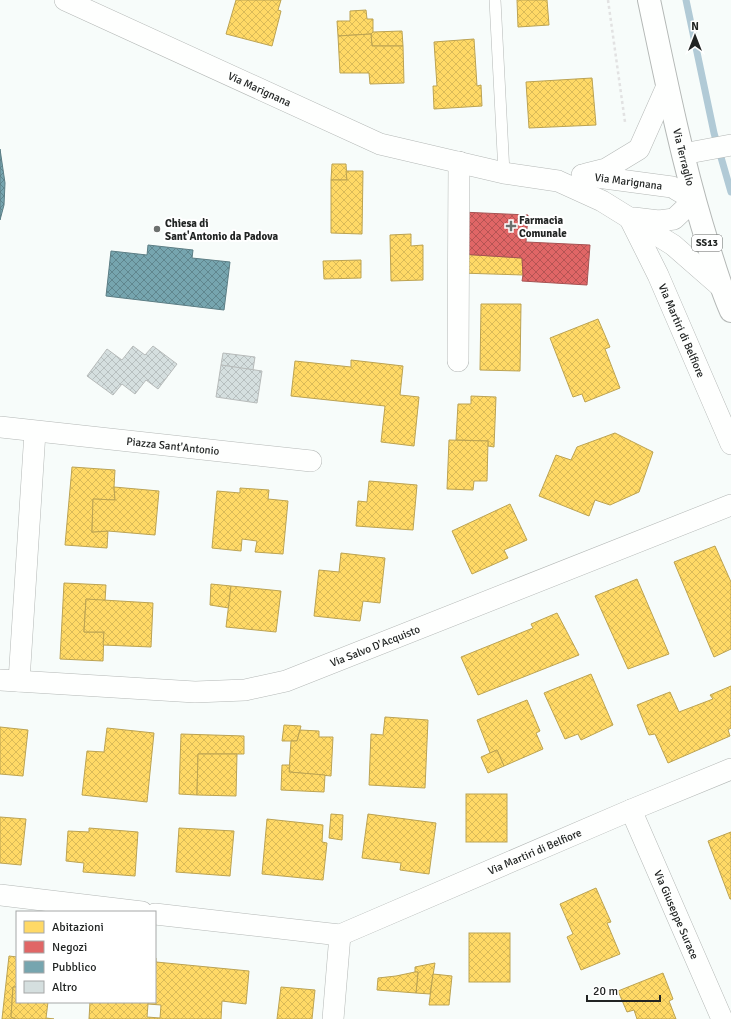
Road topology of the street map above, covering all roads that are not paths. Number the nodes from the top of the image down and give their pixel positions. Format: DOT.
graph roads {
  1 [pos="65,0"];
  2 [pos="494,0"];
  3 [pos="649,0"];
  4 [pos="667,86"];
  5 [pos="730,146"];
  6 [pos="694,152"];
  7 [pos="459,162"];
  8 [pos="504,173"];
  9 [pos="582,175"];
  10 [pos="558,181"];
  11 [pos="694,200"];
  12 [pos="629,217"];
  13 [pos="720,286"];
  14 [pos="731,311"];
  15 [pos="458,361"];
  16 [pos="0,427"];
  17 [pos="36,432"];
  18 [pos="731,444"];
  19 [pos="311,462"];
  20 [pos="731,505"];
  21 [pos="9,681"];
  22 [pos="731,769"];
  23 [pos="630,810"];
  24 [pos="0,895"];
  25 [pos="134,911"];
  26 [pos="156,914"];
  27 [pos="340,935"];
  28 [pos="334,1019"];
  29 [pos="722,1019"];
  1 -- 7 [label="street, Via Marignana"];
  2 -- 8 [label="lane"];
  3 -- 4 [label="main road, Via Terraglio / SS13"];
  4 -- 6 [label="main road, Via Terraglio / SS13"];
  4 -- 9 [label="street, Via Marignana"];
  5 -- 6 [label="street"];
  6 -- 11 [label="main road, Via Terraglio / SS13"];
  7 -- 8 [label="street, Via Marignana"];
  7 -- 15 [label="street"];
  8 -- 10 [label="street, Via Marignana"];
  9 -- 10 [label="street, Via Marignana"];
  9 -- 11 [label="street, Via Marignana"];
  10 -- 12 [label="street, Via Marignana"];
  11 -- 12 [label="street, Via Marignana"];
  11 -- 13 [label="main road, Via Terraglio / SS13"];
  12 -- 13 [label="street, Via Marignana"];
  12 -- 18 [label="street, Via Martiri di Belfiore"];
  13 -- 14 [label="main road, Via Terraglio / SS13"];
  16 -- 17 [label="street, Piazza Sant'Antonio"];
  17 -- 19 [label="street, Piazza Sant'Antonio"];
  17 -- 21 [label="street"];
  20 -- 21 [label="street, Via Salvo D'Acquisto"];
  22 -- 23 [label="street, Via Martiri di Belfiore"];
  23 -- 27 [label="street, Via Martiri di Belfiore"];
  23 -- 29 [label="street, Via Giuseppe Surace"];
  24 -- 25 [label="street"];
  26 -- 27 [label="street, Via Martiri di Belfiore"];
  27 -- 28 [label="street"];
}
